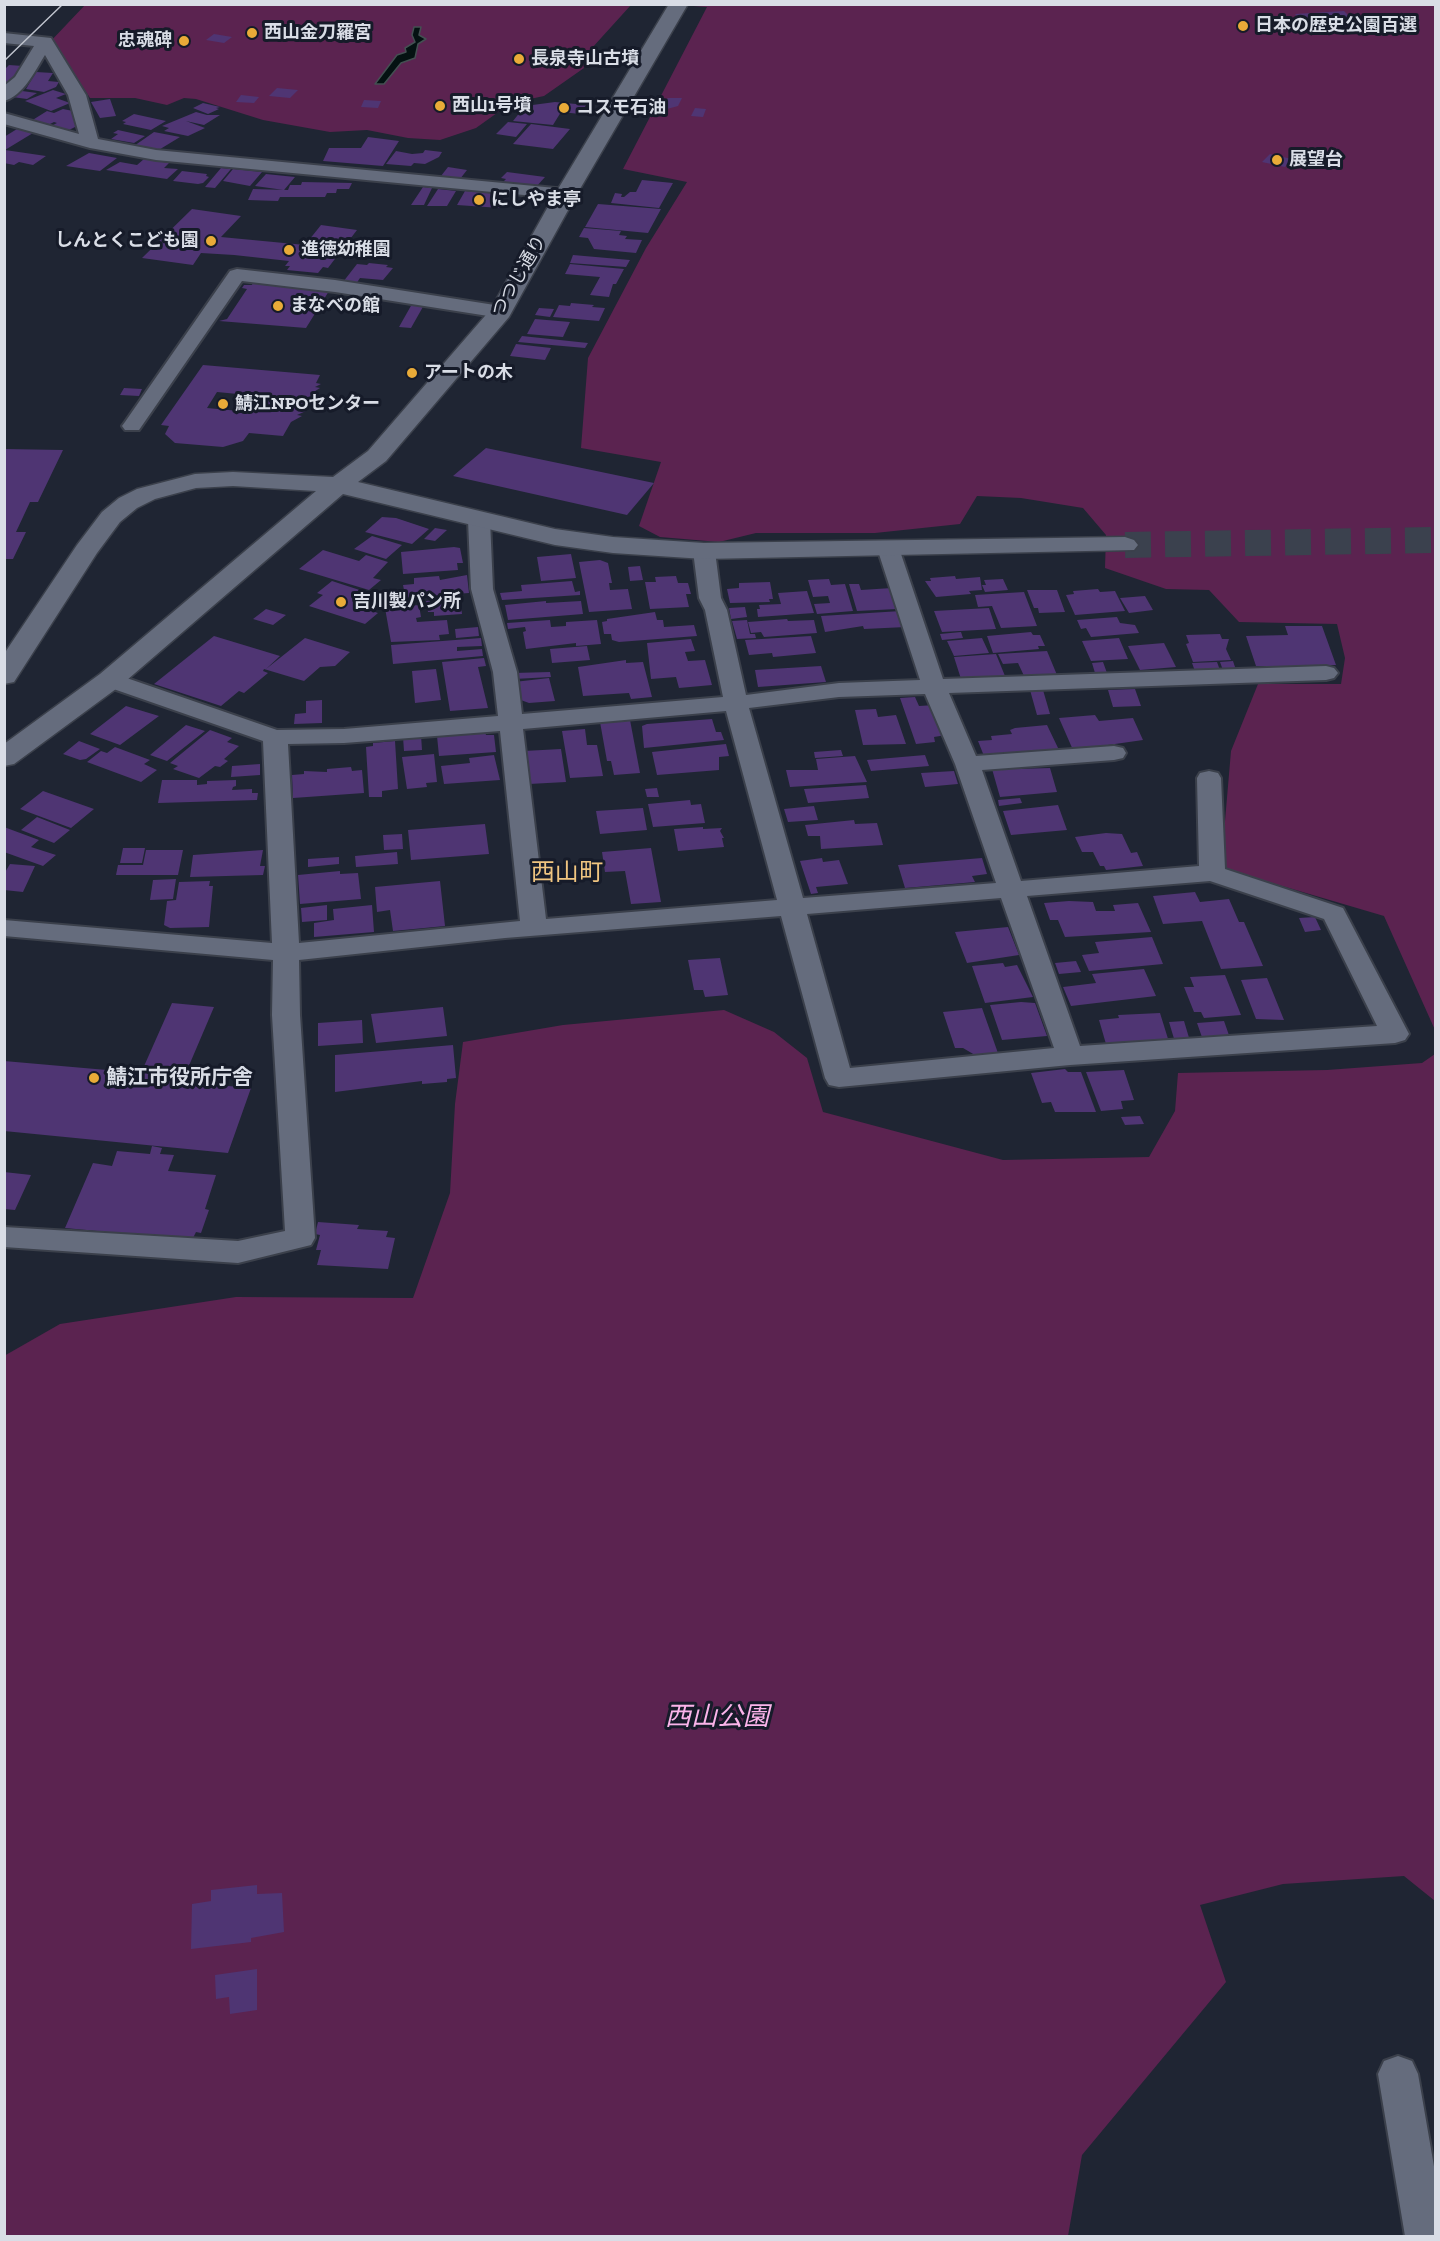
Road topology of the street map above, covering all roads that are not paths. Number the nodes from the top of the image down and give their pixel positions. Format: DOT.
graph roads {
  1 [pos="679,4"];
  2 [pos="4,38"];
  3 [pos="45,42"];
  4 [pos="4,96"];
  5 [pos="4,118"];
  6 [pos="90,142"];
  7 [pos="566,194"];
  8 [pos="501,312"];
  9 [pos="132,426"];
  10 [pos="338,485"];
  11 [pos="479,520"];
  12 [pos="1125,545"];
  13 [pos="888,548"];
  14 [pos="704,550"];
  15 [pos="1326,673"];
  16 [pos="4,676"];
  17 [pos="110,680"];
  18 [pos="934,687"];
  19 [pos="736,703"];
  20 [pos="509,721"];
  21 [pos="275,736"];
  22 [pos="1114,753"];
  23 [pos="4,758"];
  24 [pos="967,764"];
  25 [pos="1209,778"];
  26 [pos="1212,873"];
  27 [pos="1012,888"];
  28 [pos="794,907"];
  29 [pos="4,928"];
  30 [pos="534,929"];
  31 [pos="286,953"];
  32 [pos="1070,1056"];
  33 [pos="4,1237"];
  34 [pos="1398,2074"];
  35 [pos="1425,2236"];
  1 -- 7 [label="street, つつじ通り"];
  2 -- 3 [label="street"];
  3 -- 4 [label="street"];
  3 -- 6 [label="street"];
  5 -- 6 [label="street"];
  6 -- 7 [label="street"];
  7 -- 8 [label="street, つつじ通り"];
  8 -- 9 [label="street"];
  8 -- 10 [label="street, つつじ通り"];
  10 -- 11 [label="street"];
  10 -- 16 [label="street"];
  10 -- 17 [label="street, つつじ通り"];
  11 -- 14 [label="street"];
  11 -- 20 [label="street"];
  12 -- 13 [label="street"];
  13 -- 14 [label="street"];
  13 -- 18 [label="street"];
  14 -- 19 [label="street"];
  15 -- 18 [label="street"];
  17 -- 21 [label="street"];
  17 -- 23 [label="street, つつじ通り"];
  18 -- 19 [label="street"];
  18 -- 24 [label="street"];
  19 -- 20 [label="street"];
  19 -- 28 [label="street"];
  20 -- 21 [label="street"];
  20 -- 30 [label="street"];
  21 -- 31 [label="street"];
  22 -- 24 [label="street"];
  24 -- 27 [label="street"];
  25 -- 26 [label="street"];
  26 -- 27 [label="street"];
  26 -- 32 [label="street"];
  27 -- 28 [label="street"];
  27 -- 32 [label="street"];
  28 -- 30 [label="street"];
  28 -- 32 [label="street"];
  29 -- 31 [label="street"];
  30 -- 31 [label="street"];
  31 -- 33 [label="street"];
  34 -- 35 [label="street"];
}
